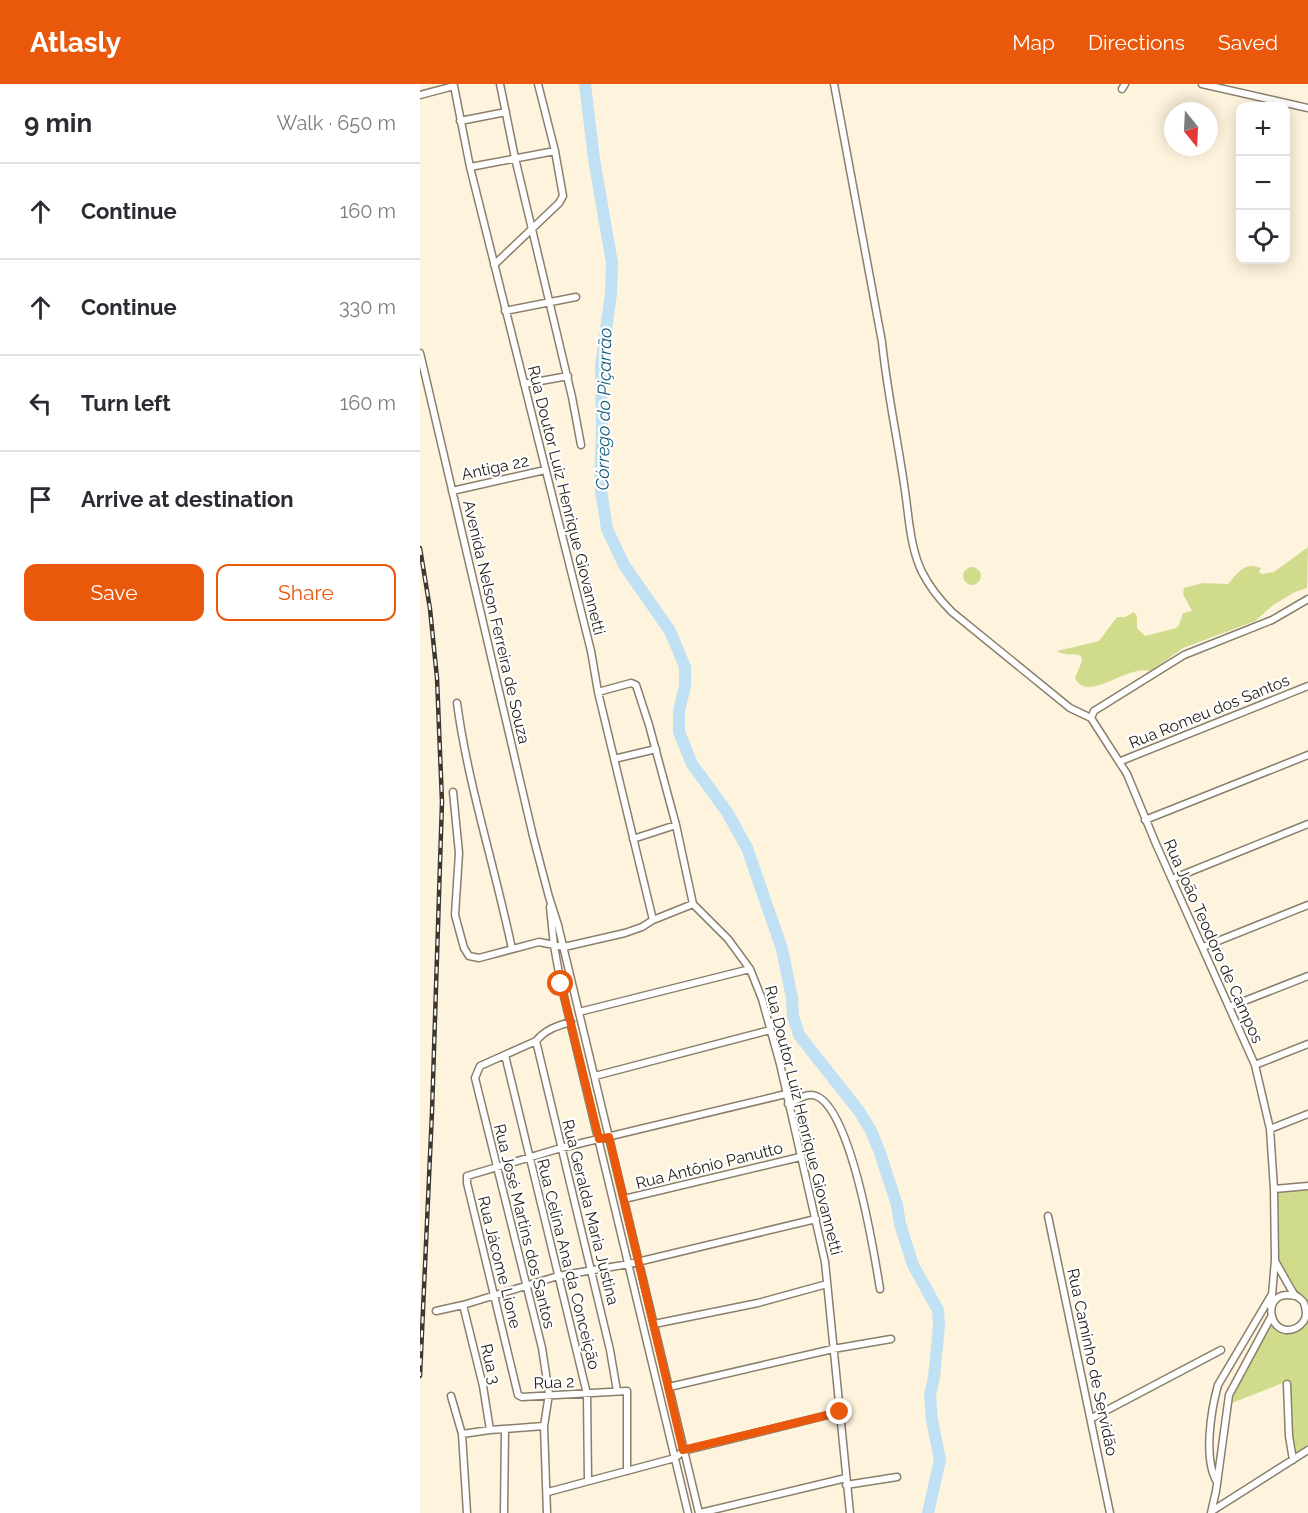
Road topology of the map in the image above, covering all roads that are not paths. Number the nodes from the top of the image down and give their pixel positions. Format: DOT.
graph roads {
  1 [pos="501,84"];
  2 [pos="538,84"];
  3 [pos="834,84"];
  4 [pos="1202,84"];
  5 [pos="454,85"];
  6 [pos="420,95"];
  7 [pos="1308,108"];
  8 [pos="506,112"];
  9 [pos="460,121"];
  10 [pos="555,151"];
  11 [pos="515,158"];
  12 [pos="470,166"];
  13 [pos="532,229"];
  14 [pos="494,265"];
  15 [pos="576,297"];
  16 [pos="550,301"];
  17 [pos="505,311"];
  18 [pos="420,353"];
  19 [pos="568,376"];
  20 [pos="524,384"];
  21 [pos="581,445"];
  22 [pos="545,471"];
  23 [pos="452,491"];
  24 [pos="1308,598"];
  25 [pos="1308,687"];
  26 [pos="598,692"];
  27 [pos="457,703"];
  28 [pos="1091,718"];
  29 [pos="656,749"];
  30 [pos="1308,755"];
  31 [pos="614,759"];
  32 [pos="1120,761"];
  33 [pos="453,792"];
  34 [pos="1145,820"];
  35 [pos="1308,824"];
  36 [pos="676,825"];
  37 [pos="633,839"];
  38 [pos="1172,879"];
  39 [pos="549,897"];
  40 [pos="693,904"];
  41 [pos="1308,905"];
  42 [pos="653,920"];
  43 [pos="554,946"];
  44 [pos="1203,947"];
  45 [pos="564,948"];
  46 [pos="512,949"];
  47 [pos="750,969"];
  48 [pos="1308,975"];
  49 [pos="1229,1007"];
  50 [pos="579,1012"];
  51 [pos="571,1022"];
  52 [pos="770,1030"];
  53 [pos="536,1041"];
  54 [pos="1308,1044"];
  55 [pos="505,1055"];
  56 [pos="1255,1065"];
  57 [pos="595,1076"];
  58 [pos="786,1094"];
  59 [pos="788,1104"];
  60 [pos="1308,1114"];
  61 [pos="1270,1129"];
  62 [pos="609,1137"];
  63 [pos="599,1139"];
  64 [pos="561,1148"];
  65 [pos="529,1157"];
  66 [pos="800,1157"];
  67 [pos="496,1166"];
  68 [pos="1308,1186"];
  69 [pos="1274,1189"];
  70 [pos="624,1199"];
  71 [pos="1048,1216"];
  72 [pos="816,1219"];
  73 [pos="1275,1260"];
  74 [pos="639,1262"];
  75 [pos="629,1264"];
  76 [pos="592,1270"];
  77 [pos="558,1276"];
  78 [pos="525,1284"];
  79 [pos="828,1284"];
  80 [pos="880,1288"];
  81 [pos="1272,1294"];
  82 [pos="495,1295"];
  83 [pos="1295,1296"];
  84 [pos="463,1305"];
  85 [pos="1306,1305"];
  86 [pos="1271,1307"];
  87 [pos="436,1311"];
  88 [pos="1271,1317"];
  89 [pos="1255,1319"];
  90 [pos="654,1324"];
  91 [pos="1267,1325"];
  92 [pos="891,1339"];
  93 [pos="833,1349"];
  94 [pos="1221,1350"];
  95 [pos="1287,1384"];
  96 [pos="669,1386"];
  97 [pos="617,1391"];
  98 [pos="549,1394"];
  99 [pos="587,1394"];
  100 [pos="518,1395"];
  101 [pos="451,1396"];
  102 [pos="840,1412"];
  103 [pos="1092,1418"];
  104 [pos="544,1426"];
  105 [pos="505,1429"];
  106 [pos="490,1430"];
  107 [pos="462,1434"];
  108 [pos="683,1450"];
  109 [pos="1308,1450"];
  110 [pos="675,1458"];
  111 [pos="1293,1460"];
  112 [pos="627,1471"];
  113 [pos="897,1477"];
  114 [pos="588,1481"];
  115 [pos="846,1481"];
  116 [pos="1217,1482"];
  117 [pos="548,1492"];
  118 [pos="1211,1512"];
  119 [pos="467,1513"];
  120 [pos="504,1513"];
  121 [pos="547,1513"];
  122 [pos="688,1513"];
  123 [pos="700,1513"];
  124 [pos="850,1513"];
  125 [pos="1110,1513"];
  1 -- 8 [label="street"];
  2 -- 10 [label="street"];
  3 -- 28 [label="street"];
  4 -- 7 [label="street"];
  5 -- 6 [label="street, Rua Doutor Luiz Henrique Giovannetti"];
  5 -- 9 [label="street, Rua Doutor Luiz Henrique Giovannetti"];
  8 -- 9 [label="street"];
  8 -- 11 [label="street"];
  9 -- 12 [label="street, Rua Doutor Luiz Henrique Giovannetti"];
  10 -- 11 [label="street"];
  10 -- 13 [label="street"];
  11 -- 12 [label="street"];
  11 -- 13 [label="street"];
  12 -- 14 [label="street, Rua Doutor Luiz Henrique Giovannetti"];
  13 -- 14 [label="street"];
  13 -- 16 [label="street"];
  14 -- 17 [label="street, Rua Doutor Luiz Henrique Giovannetti"];
  15 -- 16 [label="street"];
  16 -- 17 [label="street"];
  16 -- 19 [label="street"];
  17 -- 20 [label="street, Rua Doutor Luiz Henrique Giovannetti"];
  18 -- 23 [label="street, Avenida Nelson Ferreira de Souza"];
  19 -- 20 [label="street"];
  19 -- 21 [label="street"];
  20 -- 22 [label="street, Rua Doutor Luiz Henrique Giovannetti"];
  22 -- 23 [label="street, Antiga 22"];
  22 -- 26 [label="street, Rua Doutor Luiz Henrique Giovannetti"];
  23 -- 39 [label="street, Avenida Nelson Ferreira de Souza"];
  24 -- 28 [label="street"];
  25 -- 32 [label="street, Rua Romeu dos Santos"];
  26 -- 29 [label="street"];
  26 -- 31 [label="street, Rua Doutor Luiz Henrique Giovannetti"];
  27 -- 46 [label="street"];
  28 -- 32 [label="street, Rua João Teodoro de Campos"];
  29 -- 31 [label="street"];
  29 -- 36 [label="street"];
  30 -- 34 [label="street"];
  31 -- 37 [label="street, Rua Doutor Luiz Henrique Giovannetti"];
  32 -- 34 [label="street, Rua João Teodoro de Campos"];
  33 -- 46 [label="street"];
  34 -- 38 [label="street, Rua João Teodoro de Campos"];
  35 -- 38 [label="street"];
  36 -- 37 [label="street"];
  36 -- 40 [label="street"];
  37 -- 42 [label="street, Rua Doutor Luiz Henrique Giovannetti"];
  38 -- 44 [label="street, Rua João Teodoro de Campos"];
  39 -- 43 [label="street, Avenida Nelson Ferreira de Souza"];
  39 -- 45 [label="street, Avenida Nelson Ferreira de Souza"];
  40 -- 42 [label="street"];
  40 -- 47 [label="street, Rua Doutor Luiz Henrique Giovannetti"];
  41 -- 44 [label="street"];
  42 -- 45 [label="street"];
  43 -- 45 [label="street"];
  43 -- 46 [label="street"];
  43 -- 51 [label="street, Avenida Nelson Ferreira de Souza"];
  44 -- 49 [label="street, Rua João Teodoro de Campos"];
  45 -- 50 [label="street, Avenida Nelson Ferreira de Souza"];
  47 -- 50 [label="street"];
  47 -- 52 [label="street, Rua Doutor Luiz Henrique Giovannetti"];
  48 -- 49 [label="street"];
  49 -- 56 [label="street, Rua João Teodoro de Campos"];
  50 -- 57 [label="street, Avenida Nelson Ferreira de Souza"];
  51 -- 53 [label="street"];
  51 -- 63 [label="street, Avenida Nelson Ferreira de Souza"];
  52 -- 57 [label="street"];
  52 -- 58 [label="street, Rua Doutor Luiz Henrique Giovannetti"];
  53 -- 55 [label="street"];
  53 -- 64 [label="street, Rua Geralda Maria Justina"];
  54 -- 56 [label="street"];
  55 -- 65 [label="street, Rua Celina Ana da Conceição"];
  55 -- 67 [label="street, Rua José Martins dos Santos"];
  56 -- 61 [label="street, Rua João Teodoro de Campos"];
  57 -- 62 [label="street, Avenida Nelson Ferreira de Souza"];
  58 -- 59 [label="street, Rua Doutor Luiz Henrique Giovannetti"];
  58 -- 62 [label="street, Rua Jácome Lione"];
  59 -- 66 [label="street, Rua Doutor Luiz Henrique Giovannetti"];
  59 -- 80 [label="street"];
  60 -- 61 [label="street"];
  61 -- 69 [label="street, Rua João Teodoro de Campos"];
  62 -- 63 [label="street, Rua Jácome Lione"];
  62 -- 70 [label="street, Avenida Nelson Ferreira de Souza"];
  63 -- 64 [label="street, Rua Jácome Lione"];
  63 -- 75 [label="street, Avenida Nelson Ferreira de Souza"];
  64 -- 65 [label="street, Rua Jácome Lione"];
  64 -- 76 [label="street, Rua Geralda Maria Justina"];
  65 -- 67 [label="street, Rua Jácome Lione"];
  65 -- 77 [label="street, Rua Celina Ana da Conceição"];
  66 -- 70 [label="street, Rua Antônio Panutto"];
  66 -- 72 [label="street, Rua Doutor Luiz Henrique Giovannetti"];
  67 -- 78 [label="street, Rua José Martins dos Santos"];
  67 -- 82 [label="street, Rua Jácome Lione"];
  68 -- 69 [label="street"];
  69 -- 73 [label="street, Rua João Teodoro de Campos"];
  70 -- 74 [label="street, Avenida Nelson Ferreira de Souza"];
  71 -- 103 [label="street, Rua Caminho de Servidão"];
  72 -- 74 [label="street"];
  72 -- 79 [label="street, Rua Doutor Luiz Henrique Giovannetti"];
  73 -- 81 [label="street, Rua João Teodoro de Campos"];
  73 -- 83 [label="street"];
  74 -- 75 [label="street"];
  74 -- 90 [label="street, Avenida Nelson Ferreira de Souza"];
  75 -- 76 [label="street"];
  75 -- 110 [label="street, Avenida Nelson Ferreira de Souza"];
  76 -- 77 [label="street"];
  76 -- 97 [label="street, Rua Geralda Maria Justina"];
  77 -- 78 [label="street"];
  77 -- 99 [label="street, Rua Celina Ana da Conceição"];
  78 -- 82 [label="street"];
  78 -- 98 [label="street, Rua José Martins dos Santos"];
  79 -- 90 [label="street"];
  79 -- 93 [label="street, Rua Doutor Luiz Henrique Giovannetti"];
  81 -- 86 [label="street, Rua João Teodoro de Campos"];
  81 -- 89 [label="street"];
  82 -- 84 [label="street"];
  82 -- 100 [label="street, Rua Jácome Lione"];
  83 -- 85 [label="street"];
  83 -- 86 [label="street"];
  84 -- 87 [label="street"];
  84 -- 106 [label="street, Rua 3"];
  85 -- 88 [label="street"];
  86 -- 88 [label="street"];
  88 -- 91 [label="street"];
  89 -- 91 [label="street"];
  89 -- 116 [label="street"];
  90 -- 96 [label="street, Avenida Nelson Ferreira de Souza"];
  91 -- 116 [label="street"];
  92 -- 93 [label="street"];
  93 -- 96 [label="street"];
  93 -- 102 [label="street, Rua Doutor Luiz Henrique Giovannetti"];
  94 -- 103 [label="street"];
  95 -- 111 [label="street"];
  96 -- 108 [label="street, Avenida Nelson Ferreira de Souza"];
  97 -- 99 [label="street, Rua 2"];
  97 -- 112 [label="street, Rua 2"];
  98 -- 99 [label="street, Rua 2"];
  98 -- 100 [label="street, Rua 2"];
  98 -- 104 [label="street, Rua José Martins dos Santos"];
  99 -- 114 [label="street, Rua Celina Ana da Conceição"];
  101 -- 107 [label="street"];
  102 -- 108 [label="street"];
  102 -- 115 [label="street, Rua Doutor Luiz Henrique Giovannetti"];
  103 -- 125 [label="street, Rua Caminho de Servidão"];
  104 -- 105 [label="street"];
  104 -- 117 [label="street, Rua José Martins dos Santos"];
  105 -- 106 [label="street"];
  105 -- 120 [label="street"];
  106 -- 107 [label="street"];
  107 -- 119 [label="street"];
  108 -- 110 [label="street"];
  108 -- 123 [label="street, Avenida Nelson Ferreira de Souza"];
  109 -- 111 [label="street"];
  110 -- 112 [label="street"];
  110 -- 122 [label="street, Avenida Nelson Ferreira de Souza"];
  111 -- 118 [label="street"];
  112 -- 114 [label="street"];
  113 -- 115 [label="street"];
  114 -- 117 [label="street"];
  115 -- 123 [label="street"];
  115 -- 124 [label="street, Rua Doutor Luiz Henrique Giovannetti"];
  116 -- 118 [label="street"];
  117 -- 121 [label="street, Rua José Martins dos Santos"];
}
